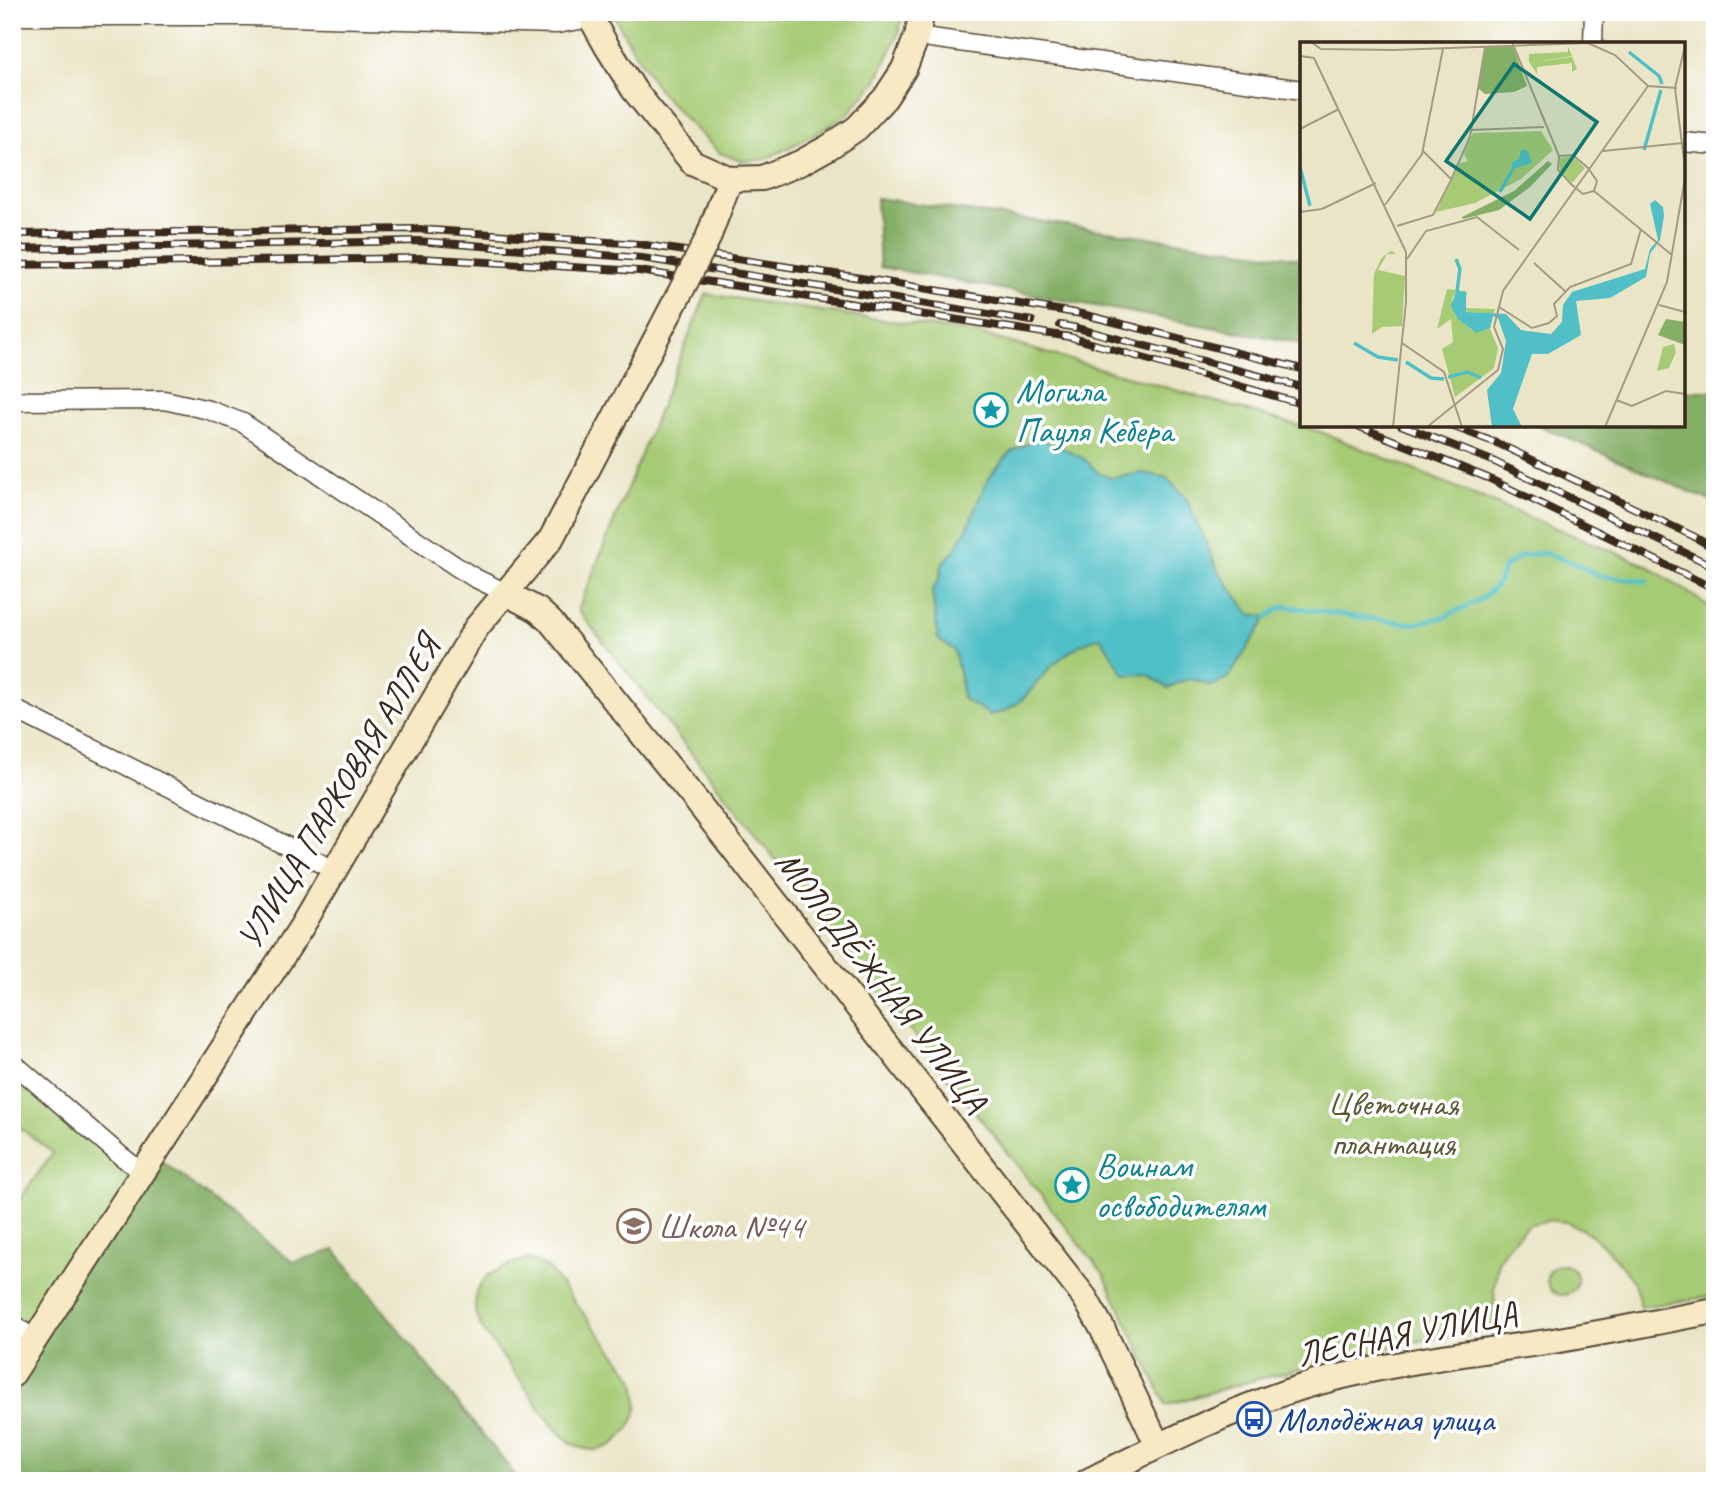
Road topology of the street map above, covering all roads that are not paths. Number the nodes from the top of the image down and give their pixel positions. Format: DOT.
graph roads {
  1 [pos="1594,12"];
  2 [pos="591,15"];
  3 [pos="12,16"];
  4 [pos="920,24"];
  5 [pos="1593,42"];
  6 [pos="1300,90"];
  7 [pos="1685,142"];
  8 [pos="1715,145"];
  9 [pos="730,179"];
  10 [pos="12,401"];
  11 [pos="506,593"];
  12 [pos="12,708"];
  13 [pos="334,870"];
  14 [pos="12,1062"];
  15 [pos="143,1173"];
  16 [pos="1715,1311"];
  17 [pos="12,1322"];
  18 [pos="34,1341"];
  19 [pos="12,1376"];
  20 [pos="1158,1446"];
  21 [pos="1088,1481"];
  1 -- 5 [label="street"];
  2 -- 3 [label="street"];
  2 -- 9 [label="street"];
  4 -- 6 [label="street"];
  4 -- 9 [label="street"];
  7 -- 8 [label="street"];
  9 -- 11 [label="street, УЛИЦА ПАРКОВАЯ АЛЛЕЯ, bridge"];
  10 -- 11 [label="street"];
  11 -- 13 [label="street, УЛИЦА ПАРКОВАЯ АЛЛЕЯ"];
  11 -- 20 [label="street, МОЛОДЁЖНАЯ УЛИЦА"];
  12 -- 13 [label="street"];
  13 -- 15 [label="street, УЛИЦА ПАРКОВАЯ АЛЛЕЯ"];
  14 -- 15 [label="street"];
  15 -- 18 [label="street, УЛИЦА ПАРКОВАЯ АЛЛЕЯ"];
  16 -- 20 [label="street, ЛЕСНАЯ УЛИЦА"];
  17 -- 18 [label="street"];
  18 -- 19 [label="street, УЛИЦА ПАРКОВАЯ АЛЛЕЯ"];
  20 -- 21 [label="street, ЛЕСНАЯ УЛИЦА"];
}
